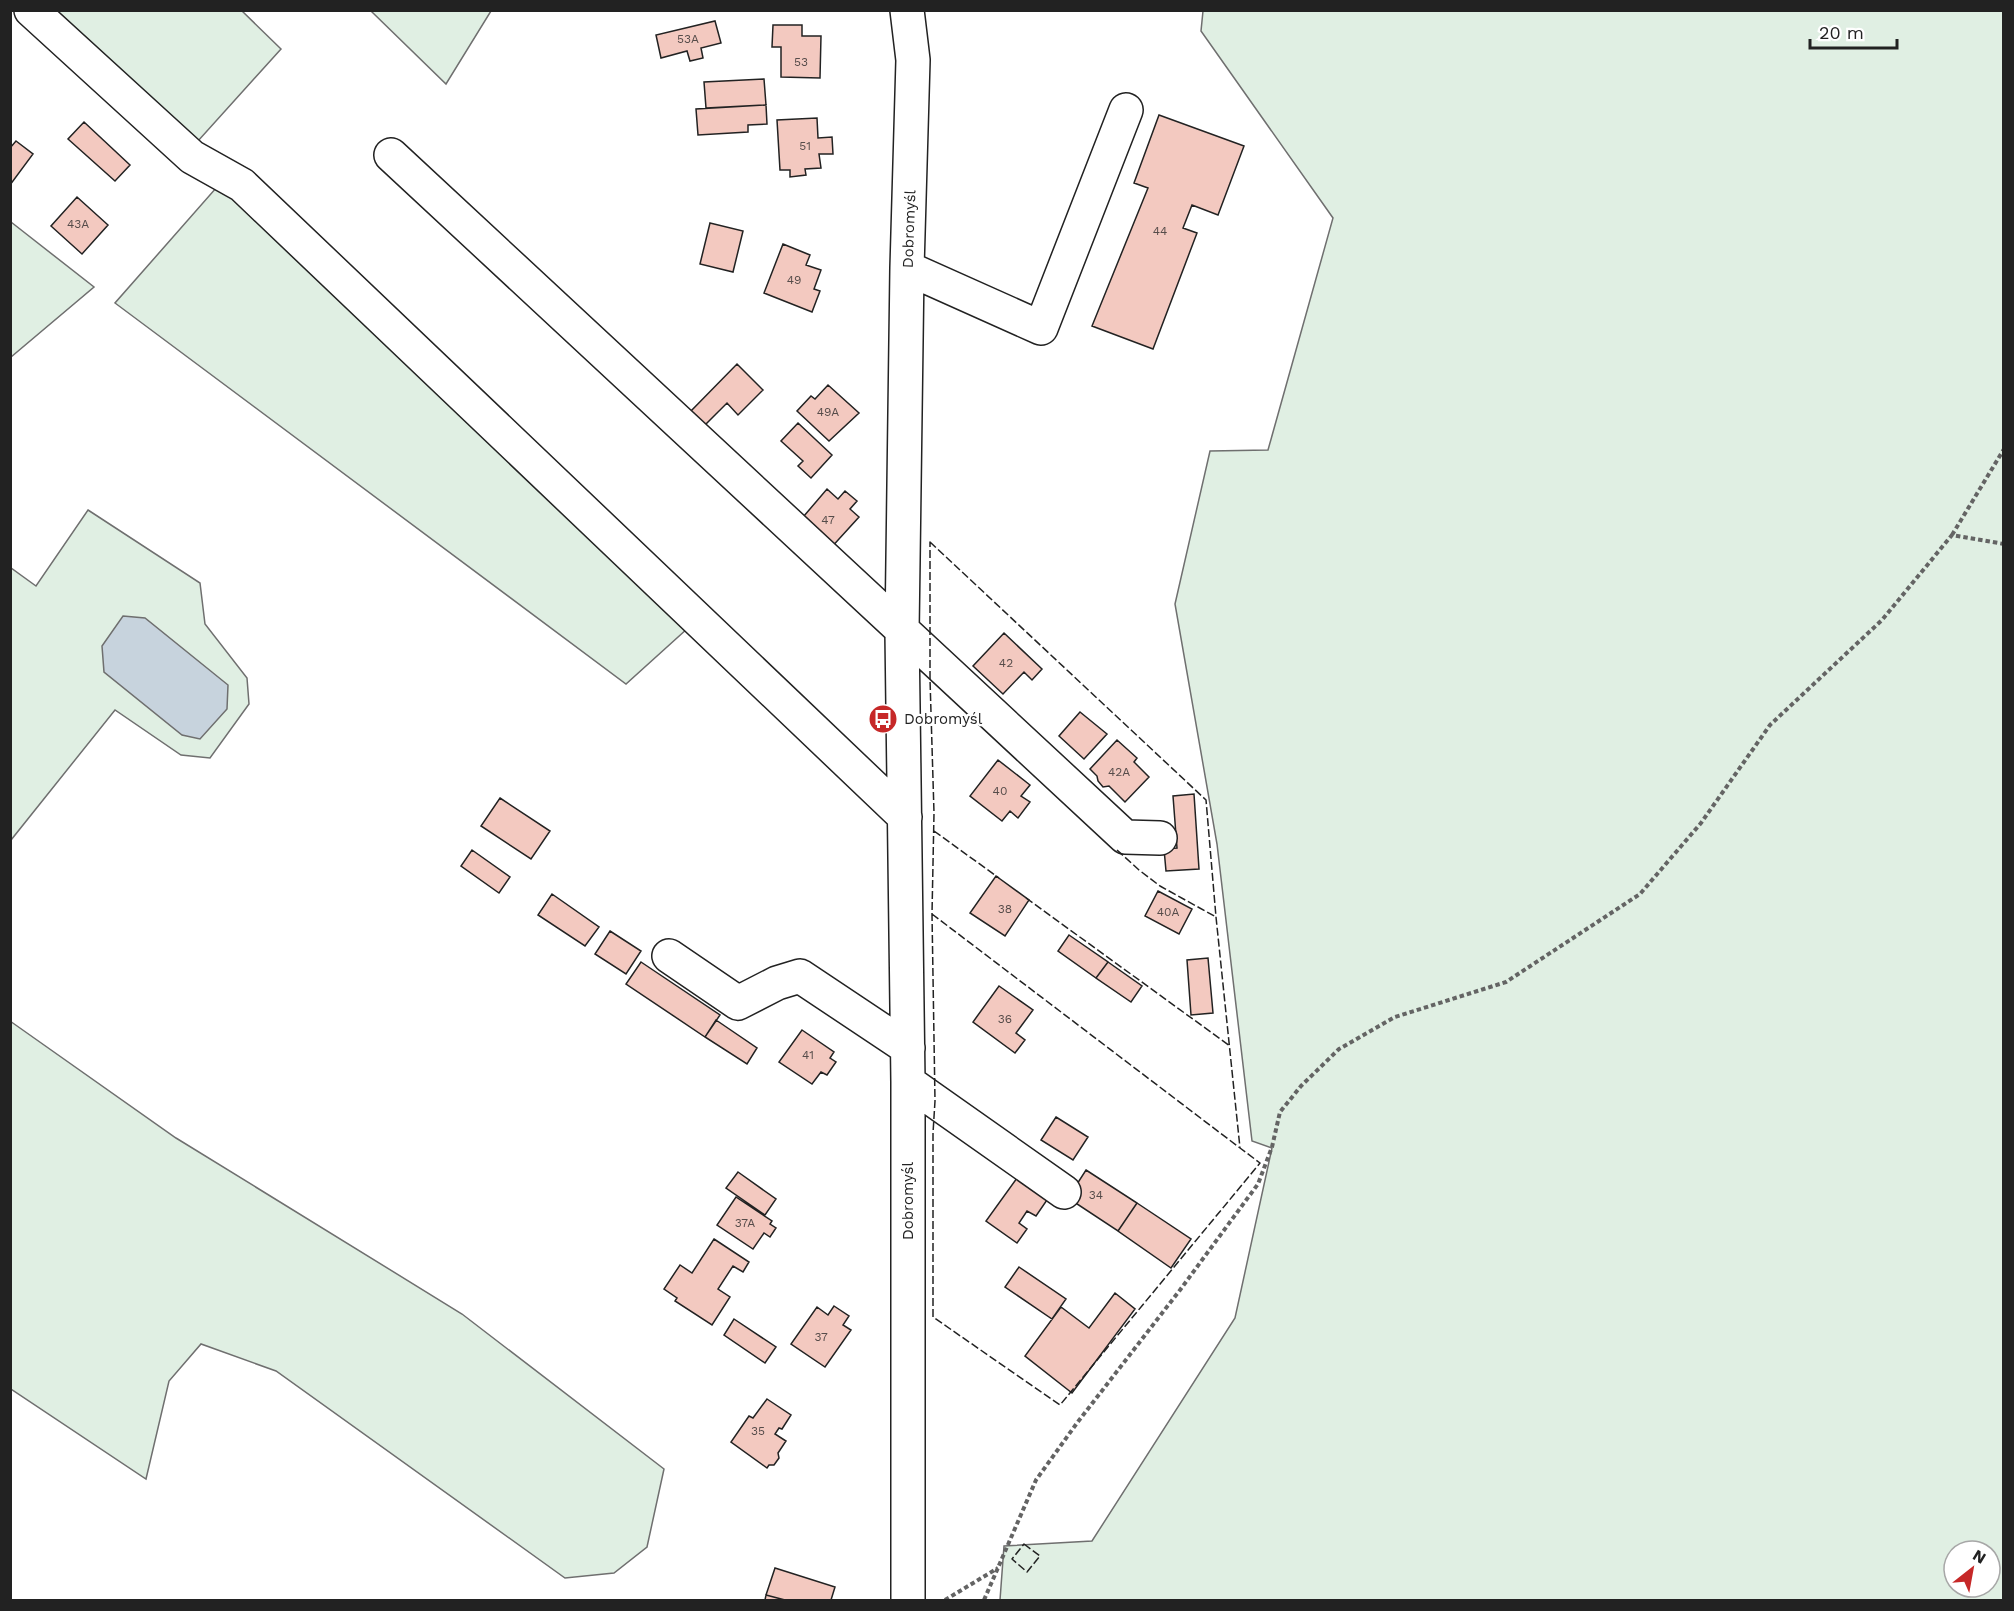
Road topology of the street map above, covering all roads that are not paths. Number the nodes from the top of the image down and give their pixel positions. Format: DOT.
graph roads {
  1 [pos="31,10"];
  2 [pos="907,10"];
  3 [pos="1126,110"];
  4 [pos="391,155"];
  5 [pos="907,268"];
  6 [pos="902,632"];
  7 [pos="905,817"];
  8 [pos="1160,838"];
  9 [pos="669,956"];
  10 [pos="908,1048"];
  11 [pos="908,1082"];
  12 [pos="1064,1192"];
  13 [pos="908,1600"];
  1 -- 7 [label="street"];
  2 -- 5 [label="street, Dobromyśl"];
  3 -- 5 [label="street"];
  4 -- 6 [label="street"];
  5 -- 6 [label="street, Dobromyśl"];
  6 -- 7 [label="street, Dobromyśl"];
  6 -- 8 [label="street"];
  7 -- 10 [label="street, Dobromyśl"];
  9 -- 10 [label="street"];
  10 -- 11 [label="street, Dobromyśl"];
  11 -- 12 [label="street"];
  11 -- 13 [label="street, Dobromyśl"];
}
